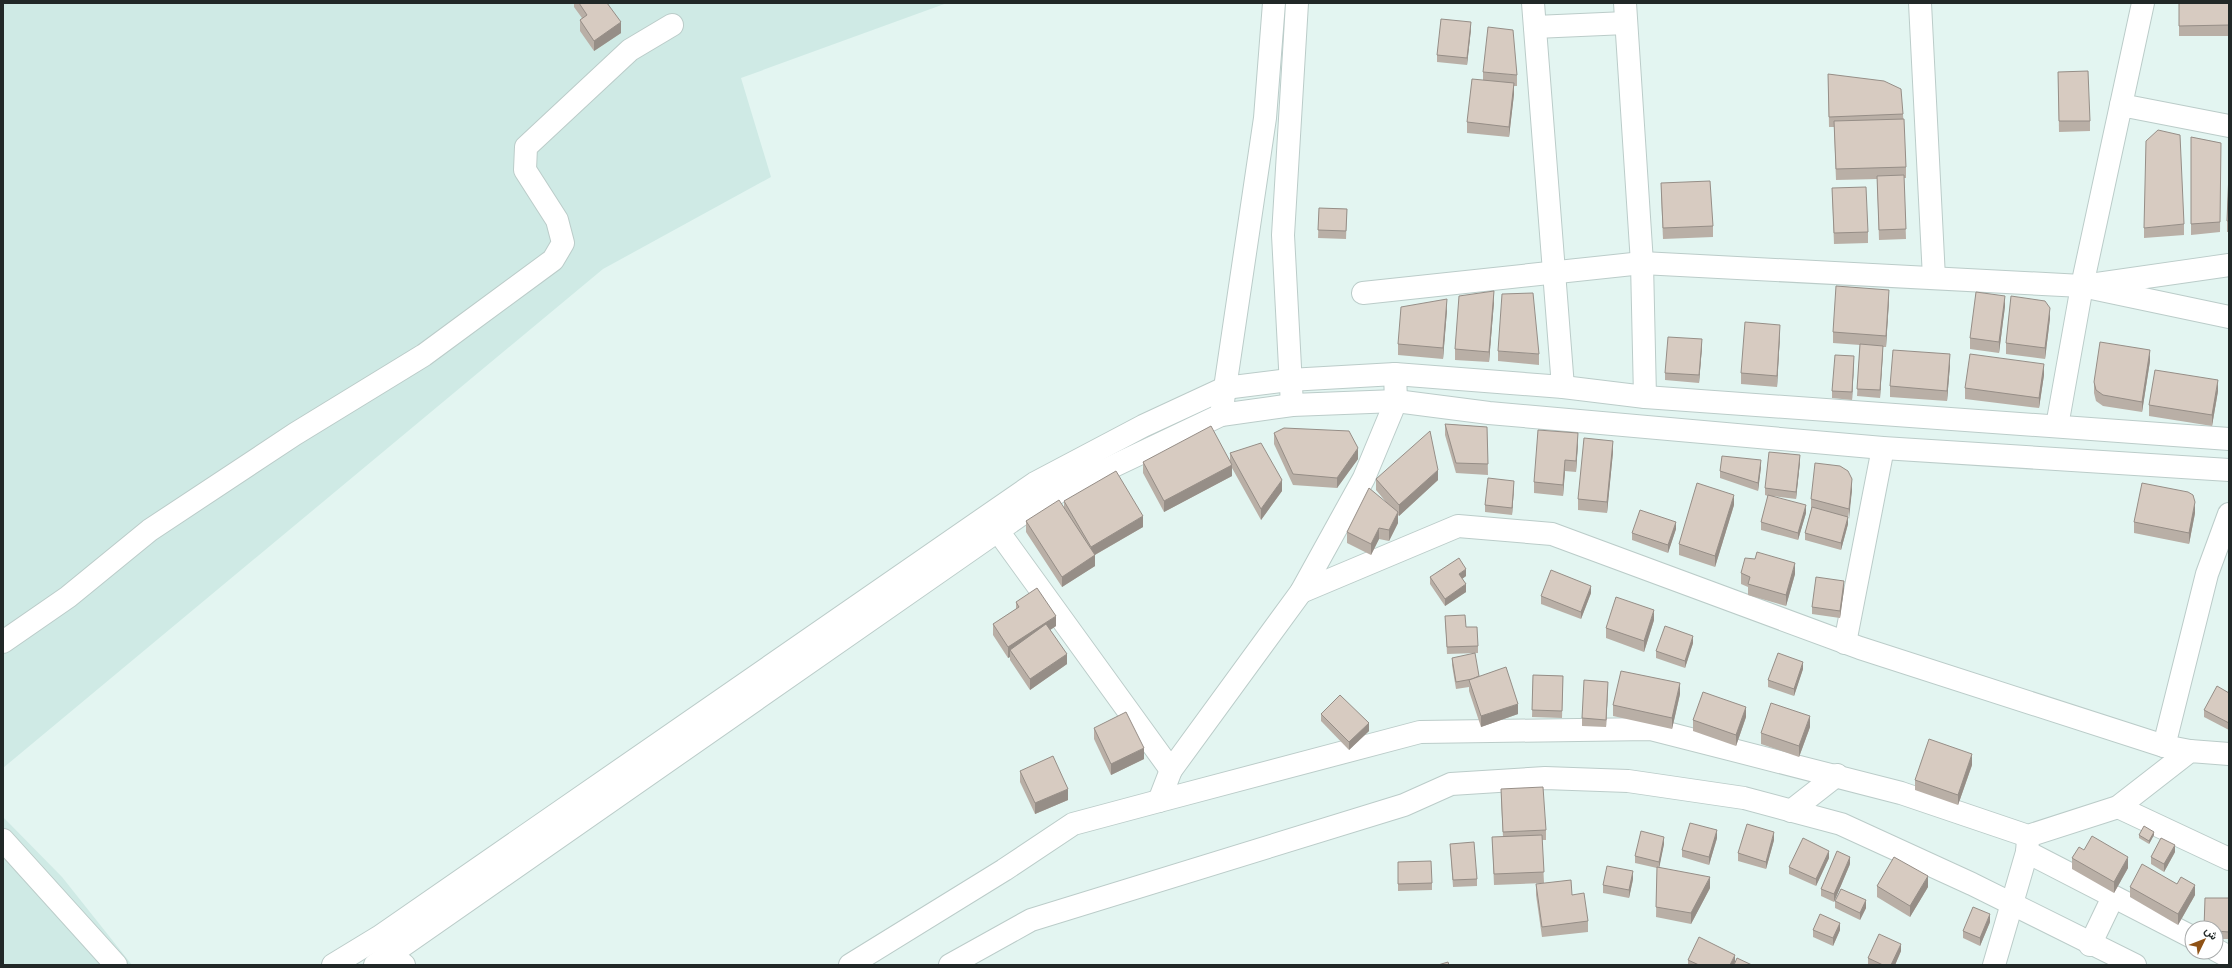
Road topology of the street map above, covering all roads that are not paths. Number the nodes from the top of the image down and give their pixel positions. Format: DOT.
graph roads {
  1 [pos="1274,3"];
  2 [pos="1297,3"];
  3 [pos="1533,3"];
  4 [pos="1920,3"];
  5 [pos="2143,3"];
  6 [pos="1626,13"];
  7 [pos="672,25"];
  8 [pos="1535,27"];
  9 [pos="2121,105"];
  10 [pos="2229,126"];
  11 [pos="1642,263"];
  12 [pos="2229,265"];
  13 [pos="1553,273"];
  14 [pos="1934,278"];
  15 [pos="2082,286"];
  16 [pos="1363,293"];
  17 [pos="2229,317"];
  18 [pos="1395,374"];
  19 [pos="1289,380"];
  20 [pos="1564,387"];
  21 [pos="1225,388"];
  22 [pos="1645,397"];
  23 [pos="1396,401"];
  24 [pos="1292,405"];
  25 [pos="1220,415"];
  26 [pos="2057,426"];
  27 [pos="2229,439"];
  28 [pos="1883,448"];
  29 [pos="2229,470"];
  30 [pos="2229,514"];
  31 [pos="998,531"];
  32 [pos="1301,592"];
  33 [pos="3,642"];
  34 [pos="1845,643"];
  35 [pos="2164,746"];
  36 [pos="2190,751"];
  37 [pos="2224,755"];
  38 [pos="1171,770"];
  39 [pos="1837,776"];
  40 [pos="1159,801"];
  41 [pos="2118,807"];
  42 [pos="1792,811"];
  43 [pos="3,840"];
  44 [pos="2028,844"];
  45 [pos="2229,859"];
  46 [pos="2113,897"];
  47 [pos="2013,905"];
  48 [pos="2184,934"];
  49 [pos="379,937"];
  50 [pos="2090,945"];
  51 [pos="390,962"];
  52 [pos="116,965"];
  53 [pos="333,965"];
  54 [pos="850,965"];
  55 [pos="950,965"];
  56 [pos="1994,965"];
  57 [pos="2135,965"];
  1 -- 21 [label="street"];
  2 -- 19 [label="street"];
  3 -- 8 [label="street"];
  4 -- 14 [label="street"];
  5 -- 9 [label="street"];
  6 -- 8 [label="street"];
  6 -- 11 [label="street"];
  7 -- 33 [label="street"];
  8 -- 13 [label="street"];
  9 -- 10 [label="street"];
  9 -- 15 [label="street"];
  11 -- 13 [label="street"];
  11 -- 14 [label="street"];
  11 -- 22 [label="street"];
  12 -- 15 [label="street"];
  13 -- 16 [label="street"];
  13 -- 20 [label="street"];
  14 -- 15 [label="street"];
  15 -- 17 [label="street"];
  15 -- 26 [label="street"];
  18 -- 19 [label="street"];
  18 -- 20 [label="street"];
  18 -- 23 [label="street"];
  19 -- 21 [label="street"];
  19 -- 24 [label="street"];
  20 -- 22 [label="street"];
  21 -- 25 [label="street"];
  21 -- 49 [label="street"];
  22 -- 26 [label="street"];
  23 -- 24 [label="street"];
  23 -- 28 [label="street"];
  23 -- 32 [label="street"];
  24 -- 25 [label="street"];
  25 -- 31 [label="street"];
  26 -- 27 [label="street"];
  28 -- 29 [label="street"];
  28 -- 34 [label="street"];
  30 -- 35 [label="street"];
  31 -- 38 [label="street"];
  31 -- 51 [label="street"];
  32 -- 34 [label="street"];
  32 -- 38 [label="street"];
  34 -- 35 [label="street"];
  35 -- 36 [label="street"];
  36 -- 37 [label="street"];
  36 -- 41 [label="street"];
  38 -- 40 [label="street"];
  39 -- 40 [label="street"];
  39 -- 42 [label="street"];
  39 -- 44 [label="street"];
  40 -- 54 [label="street"];
  41 -- 44 [label="street"];
  41 -- 45 [label="street"];
  42 -- 47 [label="street"];
  42 -- 55 [label="street"];
  43 -- 52 [label="street"];
  44 -- 46 [label="street"];
  44 -- 47 [label="street"];
  46 -- 48 [label="street"];
  46 -- 50 [label="street"];
  47 -- 50 [label="street"];
  47 -- 56 [label="street"];
  49 -- 51 [label="street"];
  49 -- 53 [label="street"];
  50 -- 57 [label="street"];
}
